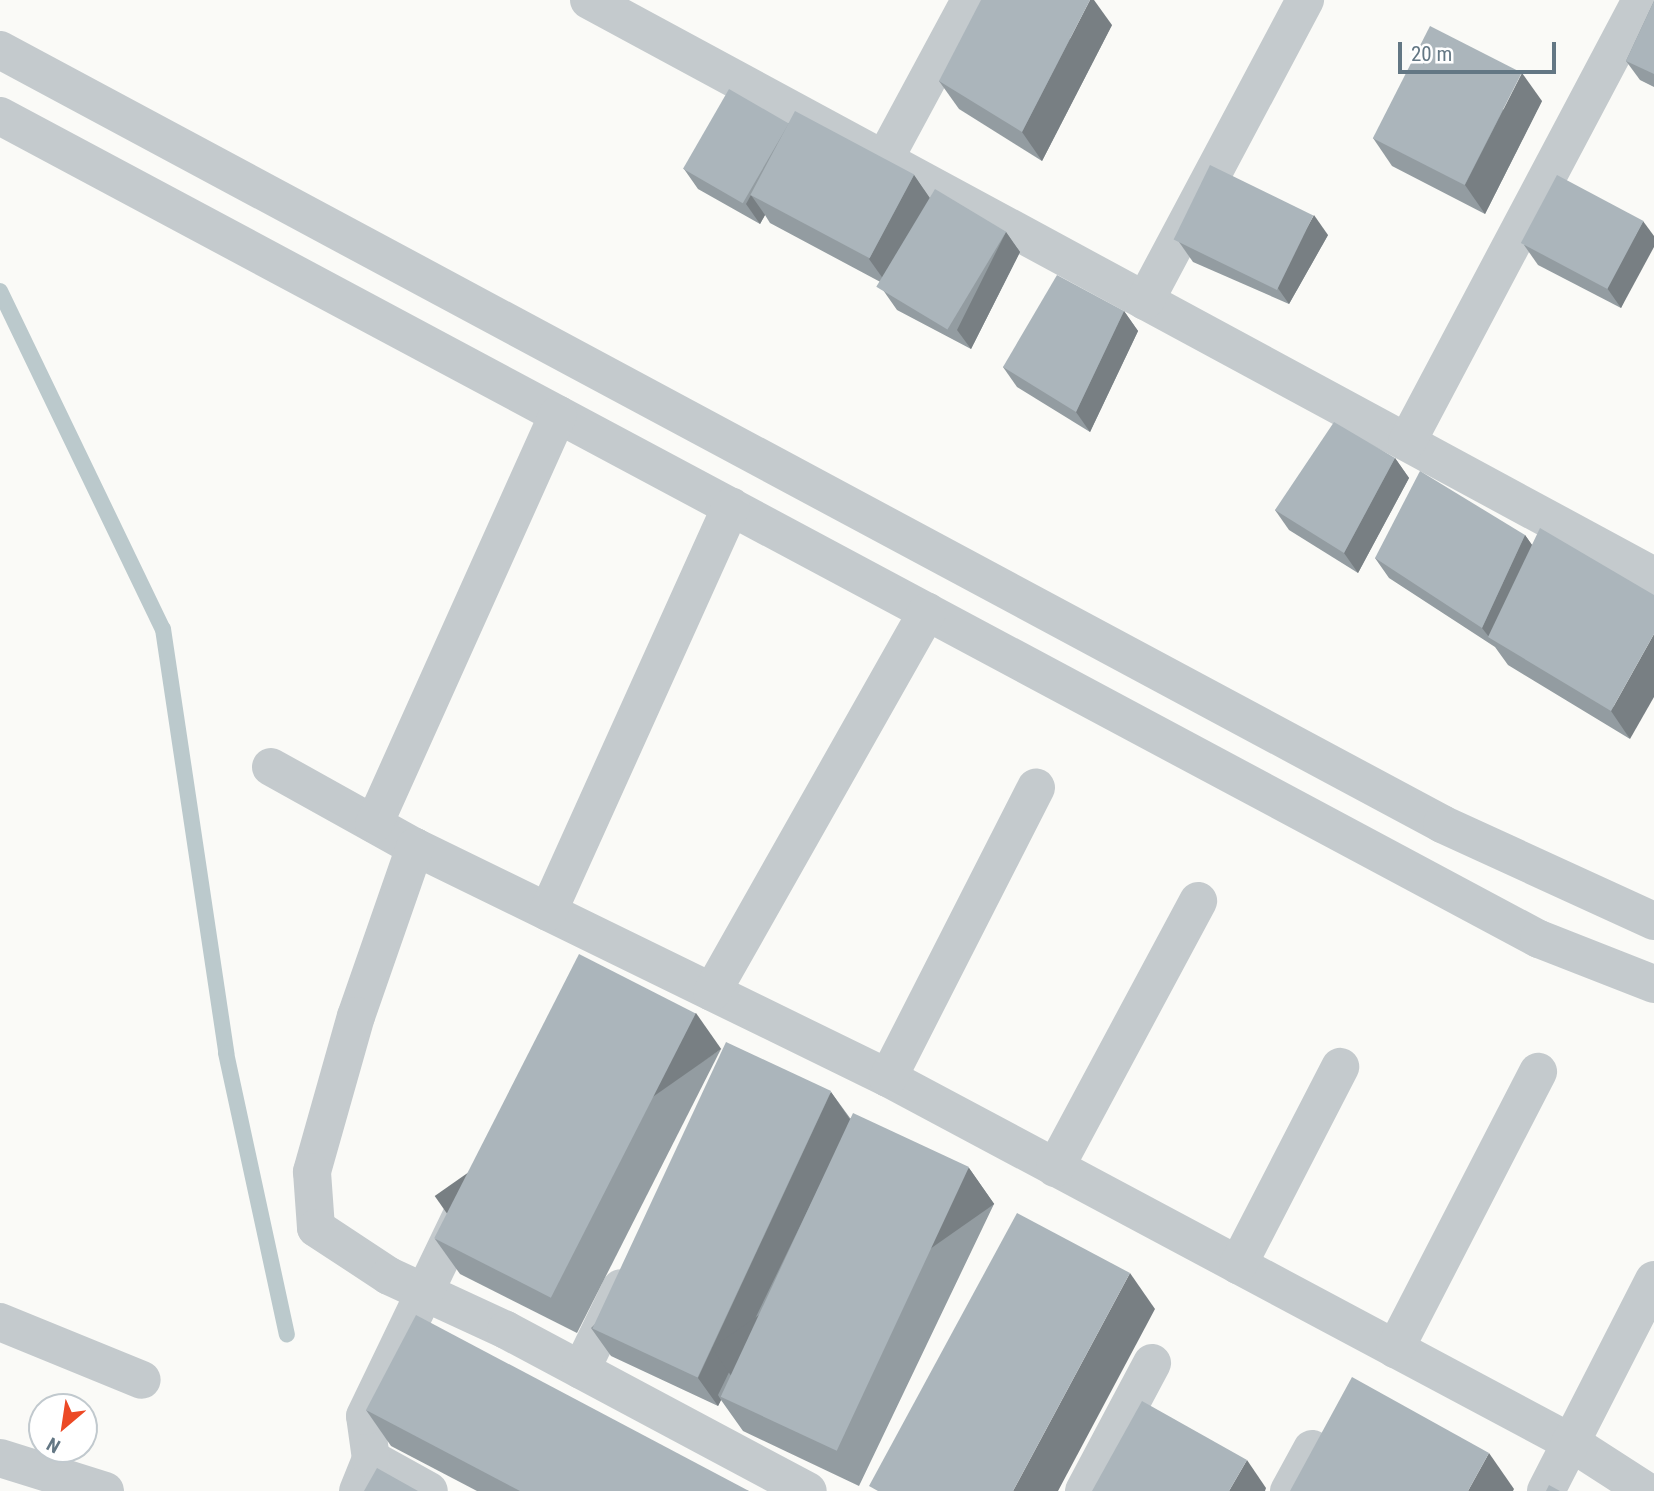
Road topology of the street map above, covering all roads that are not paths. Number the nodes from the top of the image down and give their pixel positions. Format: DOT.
graph roads {
  1 [pos="589,0"];
  2 [pos="970,0"];
  3 [pos="1305,0"];
  4 [pos="1641,0"];
  5 [pos="631,10"];
  6 [pos="0,50"];
  7 [pos="0,117"];
  8 [pos="884,160"];
  9 [pos="1145,300"];
  10 [pos="558,414"];
  11 [pos="1407,442"];
  12 [pos="731,506"];
  13 [pos="1654,576"];
  14 [pos="927,611"];
  15 [pos="271,767"];
  16 [pos="1035,788"];
  17 [pos="374,824"];
  18 [pos="415,847"];
  19 [pos="1198,901"];
  20 [pos="548,912"];
  21 [pos="1654,920"];
  22 [pos="597,935"];
  23 [pos="579,972"];
  24 [pos="1654,984"];
  25 [pos="712,992"];
  26 [pos="1340,1067"];
  27 [pos="1538,1072"];
  28 [pos="888,1078"];
  29 [pos="1055,1168"];
  30 [pos="484,1170"];
  31 [pos="640,1250"];
  32 [pos="1238,1265"];
  33 [pos="1654,1280"];
  34 [pos="425,1293"];
  35 [pos="0,1322"];
  36 [pos="1395,1349"];
  37 [pos="1152,1363"];
  38 [pos="581,1370"];
  39 [pos="142,1380"];
  40 [pos="738,1409"];
  41 [pos="1570,1442"];
  42 [pos="721,1445"];
  43 [pos="1312,1449"];
  44 [pos="0,1458"];
  45 [pos="364,1475"];
  46 [pos="105,1491"];
  47 [pos="429,1491"];
  48 [pos="808,1491"];
  49 [pos="1084,1491"];
  50 [pos="1289,1491"];
  51 [pos="1546,1491"];
  52 [pos="1646,1491"];
  1 -- 5 [label="street"];
  2 -- 8 [label="street"];
  3 -- 9 [label="street"];
  4 -- 11 [label="street"];
  5 -- 8 [label="street"];
  6 -- 21 [label="street"];
  7 -- 10 [label="street"];
  8 -- 9 [label="street"];
  9 -- 11 [label="street"];
  10 -- 12 [label="street"];
  10 -- 17 [label="street"];
  11 -- 13 [label="street"];
  12 -- 14 [label="street"];
  12 -- 20 [label="street"];
  14 -- 24 [label="street"];
  14 -- 25 [label="street"];
  15 -- 17 [label="street"];
  16 -- 28 [label="street"];
  17 -- 18 [label="street"];
  18 -- 20 [label="street"];
  18 -- 34 [label="street"];
  19 -- 29 [label="street"];
  20 -- 22 [label="street"];
  22 -- 23 [label="street"];
  22 -- 25 [label="street"];
  25 -- 28 [label="street"];
  26 -- 32 [label="street"];
  27 -- 36 [label="street"];
  28 -- 29 [label="street"];
  29 -- 32 [label="street"];
  30 -- 34 [label="street"];
  31 -- 38 [label="street"];
  32 -- 36 [label="street"];
  33 -- 41 [label="street"];
  34 -- 38 [label="street"];
  34 -- 45 [label="street"];
  35 -- 39 [label="street"];
  36 -- 41 [label="street"];
  37 -- 49 [label="street"];
  38 -- 42 [label="street"];
  40 -- 42 [label="street"];
  41 -- 51 [label="street"];
  41 -- 52 [label="street"];
  42 -- 48 [label="street"];
  43 -- 50 [label="street"];
  44 -- 46 [label="street"];
  45 -- 47 [label="street"];
}
